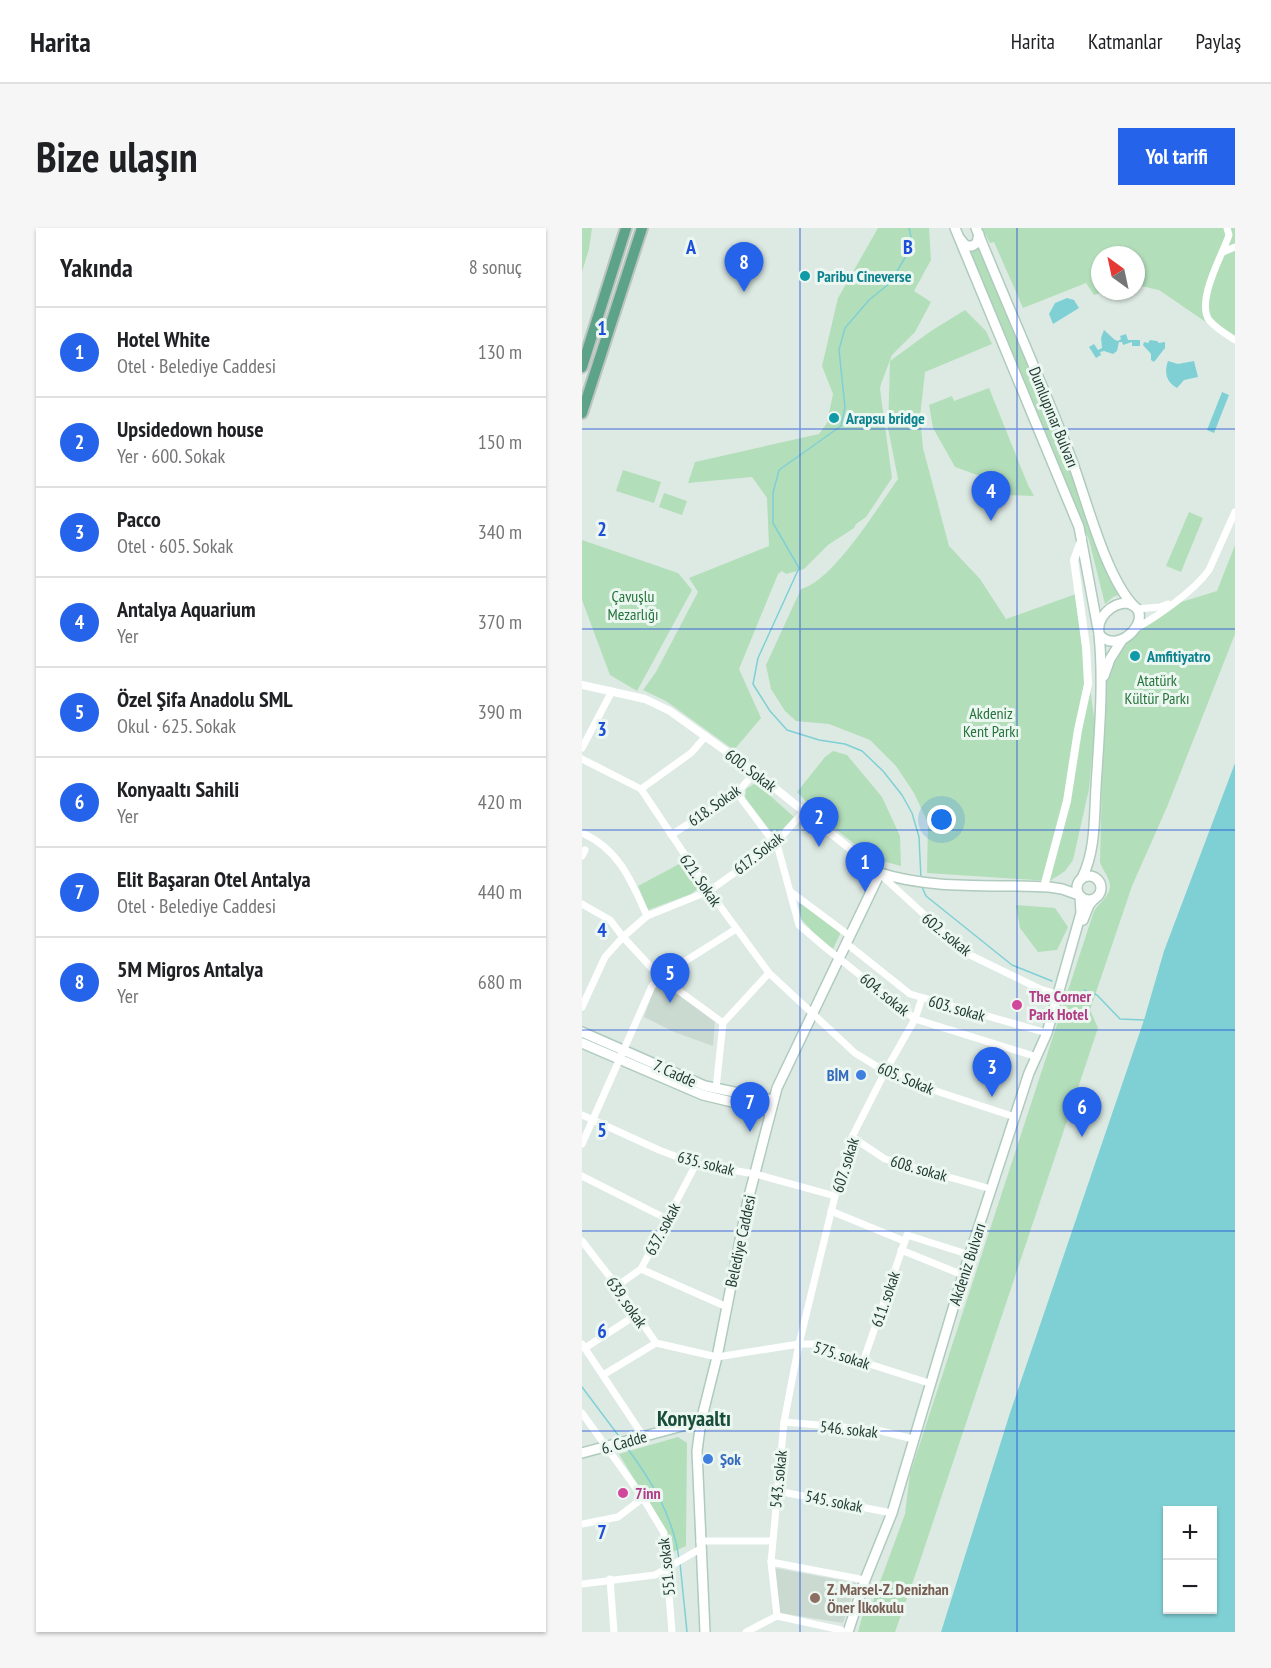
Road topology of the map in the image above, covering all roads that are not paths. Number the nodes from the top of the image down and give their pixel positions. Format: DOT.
graph roads {
  1 [pos="626,228"];
  2 [pos="642,228"];
  3 [pos="955,228"];
  4 [pos="978,231"];
  5 [pos="1230,234"];
  6 [pos="959,239"];
  7 [pos="1235,247"];
  8 [pos="1223,252"];
  9 [pos="1235,340"];
  10 [pos="582,367"];
  11 [pos="582,413"];
  12 [pos="1235,512"];
  13 [pos="1082,538"];
  14 [pos="1173,602"];
  15 [pos="1135,607"];
  16 [pos="1135,629"];
  17 [pos="1099,632"];
  18 [pos="1122,640"];
  19 [pos="1102,681"];
  20 [pos="582,685"];
  21 [pos="612,691"];
  22 [pos="706,736"];
  23 [pos="582,748"];
  24 [pos="582,759"];
  25 [pos="755,772"];
  26 [pos="640,789"];
  27 [pos="737,793"];
  28 [pos="804,812"];
  29 [pos="582,833"];
  30 [pos="671,835"];
  31 [pos="775,844"];
  32 [pos="1092,851"];
  33 [pos="879,873"];
  34 [pos="1081,878"];
  35 [pos="1098,880"];
  36 [pos="1047,887"];
  37 [pos="709,891"];
  38 [pos="791,892"];
  39 [pos="1079,896"];
  40 [pos="1094,899"];
  41 [pos="582,904"];
  42 [pos="647,916"];
  43 [pos="736,929"];
  44 [pos="622,937"];
  45 [pos="848,940"];
  46 [pos="840,957"];
  47 [pos="769,973"];
  48 [pos="660,977"];
  49 [pos="1057,996"];
  50 [pos="922,998"];
  51 [pos="582,1007"];
  52 [pos="812,1014"];
  53 [pos="915,1019"];
  54 [pos="723,1023"];
  55 [pos="582,1032"];
  56 [pos="1047,1033"];
  57 [pos="582,1043"];
  58 [pos="623,1055"];
  59 [pos="1037,1057"];
  60 [pos="886,1070"];
  61 [pos="716,1089"];
  62 [pos="773,1100"];
  63 [pos="770,1111"];
  64 [pos="582,1115"];
  65 [pos="1014,1117"];
  66 [pos="592,1120"];
  67 [pos="852,1137"];
  68 [pos="582,1144"];
  69 [pos="696,1164"];
  70 [pos="755,1174"];
  71 [pos="582,1176"];
  72 [pos="991,1189"];
  73 [pos="835,1196"];
  74 [pos="831,1211"];
  75 [pos="667,1219"];
  76 [pos="906,1238"];
  77 [pos="582,1241"];
  78 [pos="902,1250"];
  79 [pos="970,1255"];
  80 [pos="641,1269"];
  81 [pos="963,1275"];
  82 [pos="617,1286"];
  83 [pos="727,1307"];
  84 [pos="636,1315"];
  85 [pos="656,1343"];
  86 [pos="799,1344"];
  87 [pos="583,1346"];
  88 [pos="717,1357"];
  89 [pos="863,1362"];
  90 [pos="603,1375"];
  91 [pos="929,1383"];
  92 [pos="582,1413"];
  93 [pos="701,1421"];
  94 [pos="784,1422"];
  95 [pos="638,1437"];
  96 [pos="913,1439"];
  97 [pos="612,1445"];
  98 [pos="582,1453"];
  99 [pos="777,1491"];
  100 [pos="643,1498"];
  101 [pos="892,1513"];
  102 [pos="582,1524"];
  103 [pos="772,1541"];
  104 [pos="697,1548"];
  105 [pos="771,1562"];
  106 [pos="671,1566"];
  107 [pos="610,1579"];
  108 [pos="865,1580"];
  109 [pos="582,1584"];
  110 [pos="777,1616"];
  111 [pos="844,1631"];
  112 [pos="614,1632"];
  113 [pos="672,1632"];
  114 [pos="705,1632"];
  115 [pos="747,1632"];
  1 -- 10 [label="main road"];
  2 -- 11 [label="main road"];
  3 -- 6 [label="main road, Dumlupınar Bulvarı"];
  4 -- 6 [label="main road"];
  4 -- 15 [label="main road, Dumlupınar Bulvarı"];
  5 -- 8 [label="street"];
  6 -- 13 [label="main road, Dumlupınar Bulvarı"];
  7 -- 8 [label="street"];
  8 -- 9 [label="street"];
  12 -- 14 [label="street"];
  13 -- 17 [label="main road, Dumlupınar Bulvarı"];
  13 -- 36 [label="street"];
  14 -- 15 [label="street"];
  14 -- 16 [label="street"];
  15 -- 16 [label="main road"];
  15 -- 17 [label="main road"];
  16 -- 18 [label="main road"];
  17 -- 18 [label="main road"];
  17 -- 19 [label="main road, Dumlupınar Bulvarı"];
  18 -- 19 [label="main road"];
  19 -- 32 [label="main road"];
  20 -- 21 [label="street, 600. Sokak"];
  21 -- 22 [label="street, 600. Sokak"];
  21 -- 23 [label="street"];
  22 -- 25 [label="street, 600. Sokak"];
  22 -- 26 [label="street"];
  24 -- 26 [label="street, 621. Sokak"];
  25 -- 27 [label="street, 618. Sokak"];
  25 -- 28 [label="street, 600. Sokak"];
  26 -- 30 [label="street, 621. Sokak"];
  27 -- 30 [label="street, 618. Sokak"];
  27 -- 31 [label="street, 604. sokak"];
  28 -- 31 [label="street, 617. Sokak"];
  28 -- 33 [label="street, 600. Sokak"];
  29 -- 42 [label="street"];
  30 -- 37 [label="street, 621. Sokak"];
  31 -- 37 [label="street, 617. Sokak"];
  31 -- 38 [label="street, 604. sokak"];
  32 -- 34 [label="main road"];
  32 -- 35 [label="main road"];
  33 -- 36 [label="main road, 600. Sokak"];
  33 -- 45 [label="main road, Belediye Caddesi"];
  33 -- 49 [label="street, 602. sokak"];
  34 -- 35 [label="main road"];
  34 -- 36 [label="main road"];
  34 -- 39 [label="main road"];
  35 -- 40 [label="main road"];
  36 -- 39 [label="main road"];
  37 -- 42 [label="street, 617. Sokak"];
  37 -- 43 [label="street, 621. Sokak"];
  38 -- 45 [label="street, 603. sokak"];
  38 -- 46 [label="street, 604. sokak"];
  39 -- 40 [label="main road"];
  39 -- 49 [label="main road, Akdeniz Bulvarı"];
  40 -- 49 [label="main road"];
  41 -- 44 [label="street"];
  42 -- 44 [label="street, 617. Sokak"];
  43 -- 47 [label="street, 621. Sokak"];
  43 -- 48 [label="street"];
  44 -- 48 [label="street"];
  44 -- 51 [label="street, 617. Sokak"];
  45 -- 46 [label="main road, Belediye Caddesi"];
  45 -- 50 [label="street, 603. sokak"];
  46 -- 52 [label="main road, Belediye Caddesi"];
  46 -- 53 [label="street, 604. sokak"];
  47 -- 52 [label="street, 621. Sokak"];
  47 -- 54 [label="street"];
  48 -- 54 [label="street"];
  48 -- 58 [label="street"];
  49 -- 56 [label="main road, Akdeniz Bulvarı"];
  50 -- 53 [label="street, 607. sokak"];
  50 -- 56 [label="street, 603. sokak"];
  52 -- 60 [label="street, 605. Sokak"];
  52 -- 62 [label="main road, Belediye Caddesi"];
  53 -- 59 [label="street, 604. sokak"];
  53 -- 60 [label="street, 607. sokak"];
  54 -- 61 [label="street"];
  55 -- 58 [label="main road, 7. Cadde"];
  56 -- 59 [label="main road, Akdeniz Bulvarı"];
  57 -- 58 [label="main road, 7. Cadde"];
  58 -- 61 [label="main road, 7. Cadde"];
  58 -- 63 [label="main road, 7. Cadde"];
  58 -- 66 [label="street"];
  59 -- 65 [label="main road, Akdeniz Bulvarı"];
  60 -- 65 [label="street, 605. Sokak"];
  60 -- 67 [label="street, 607. sokak"];
  61 -- 62 [label="main road, 7. Cadde"];
  62 -- 63 [label="main road, Belediye Caddesi"];
  63 -- 70 [label="main road, Belediye Caddesi"];
  64 -- 66 [label="street, 635. sokak"];
  65 -- 72 [label="main road, Akdeniz Bulvarı"];
  66 -- 68 [label="street"];
  66 -- 69 [label="street, 635. sokak"];
  67 -- 72 [label="street, 608. sokak"];
  67 -- 73 [label="street, 607. sokak"];
  69 -- 70 [label="street, 635. sokak"];
  69 -- 75 [label="street, 637. sokak"];
  70 -- 73 [label="street, 635. sokak"];
  70 -- 83 [label="main road, Belediye Caddesi"];
  71 -- 75 [label="street"];
  72 -- 79 [label="main road, Akdeniz Bulvarı"];
  73 -- 74 [label="street, 607. sokak"];
  74 -- 76 [label="street"];
  74 -- 86 [label="street, 607. sokak"];
  75 -- 80 [label="street, 637. sokak"];
  76 -- 78 [label="street, 611. sokak"];
  76 -- 79 [label="street"];
  77 -- 82 [label="street, 639. sokak"];
  78 -- 81 [label="street"];
  78 -- 89 [label="street, 611. sokak"];
  79 -- 81 [label="main road, Akdeniz Bulvarı"];
  80 -- 82 [label="street, 637. sokak"];
  80 -- 83 [label="street"];
  81 -- 91 [label="main road, Akdeniz Bulvarı"];
  82 -- 84 [label="street, 639. sokak"];
  83 -- 88 [label="main road, Belediye Caddesi"];
  84 -- 85 [label="street, 639. sokak"];
  84 -- 87 [label="street"];
  85 -- 88 [label="street, 639. sokak"];
  85 -- 90 [label="street"];
  86 -- 88 [label="street, 575. sokak"];
  86 -- 89 [label="street, 575. sokak"];
  86 -- 94 [label="street, 543. sokak"];
  87 -- 90 [label="street"];
  88 -- 93 [label="main road, Belediye Caddesi"];
  89 -- 91 [label="street, 575. sokak"];
  90 -- 95 [label="street"];
  91 -- 96 [label="main road, Akdeniz Bulvarı"];
  92 -- 97 [label="street, 551. sokak"];
  93 -- 95 [label="main road, 6. Cadde"];
  93 -- 104 [label="main road, Belediye Caddesi"];
  94 -- 96 [label="street, 546. sokak"];
  94 -- 99 [label="street, 543. sokak"];
  95 -- 97 [label="main road, 6. Cadde"];
  96 -- 101 [label="main road, Akdeniz Bulvarı"];
  97 -- 98 [label="main road, 6. Cadde"];
  97 -- 100 [label="street, 551. sokak"];
  99 -- 101 [label="street, 545. sokak"];
  99 -- 103 [label="street, 543. sokak"];
  100 -- 102 [label="street"];
  100 -- 106 [label="street, 551. sokak"];
  101 -- 108 [label="main road, Akdeniz Bulvarı"];
  103 -- 104 [label="street"];
  103 -- 105 [label="street, 543. sokak"];
  104 -- 106 [label="street"];
  104 -- 114 [label="main road, Belediye Caddesi"];
  105 -- 108 [label="street"];
  105 -- 110 [label="street, 543. sokak"];
  106 -- 107 [label="street"];
  106 -- 113 [label="street, 551. sokak"];
  107 -- 109 [label="street"];
  107 -- 112 [label="street"];
  108 -- 111 [label="main road, Akdeniz Bulvarı"];
  110 -- 111 [label="street"];
  110 -- 115 [label="street"];
}
